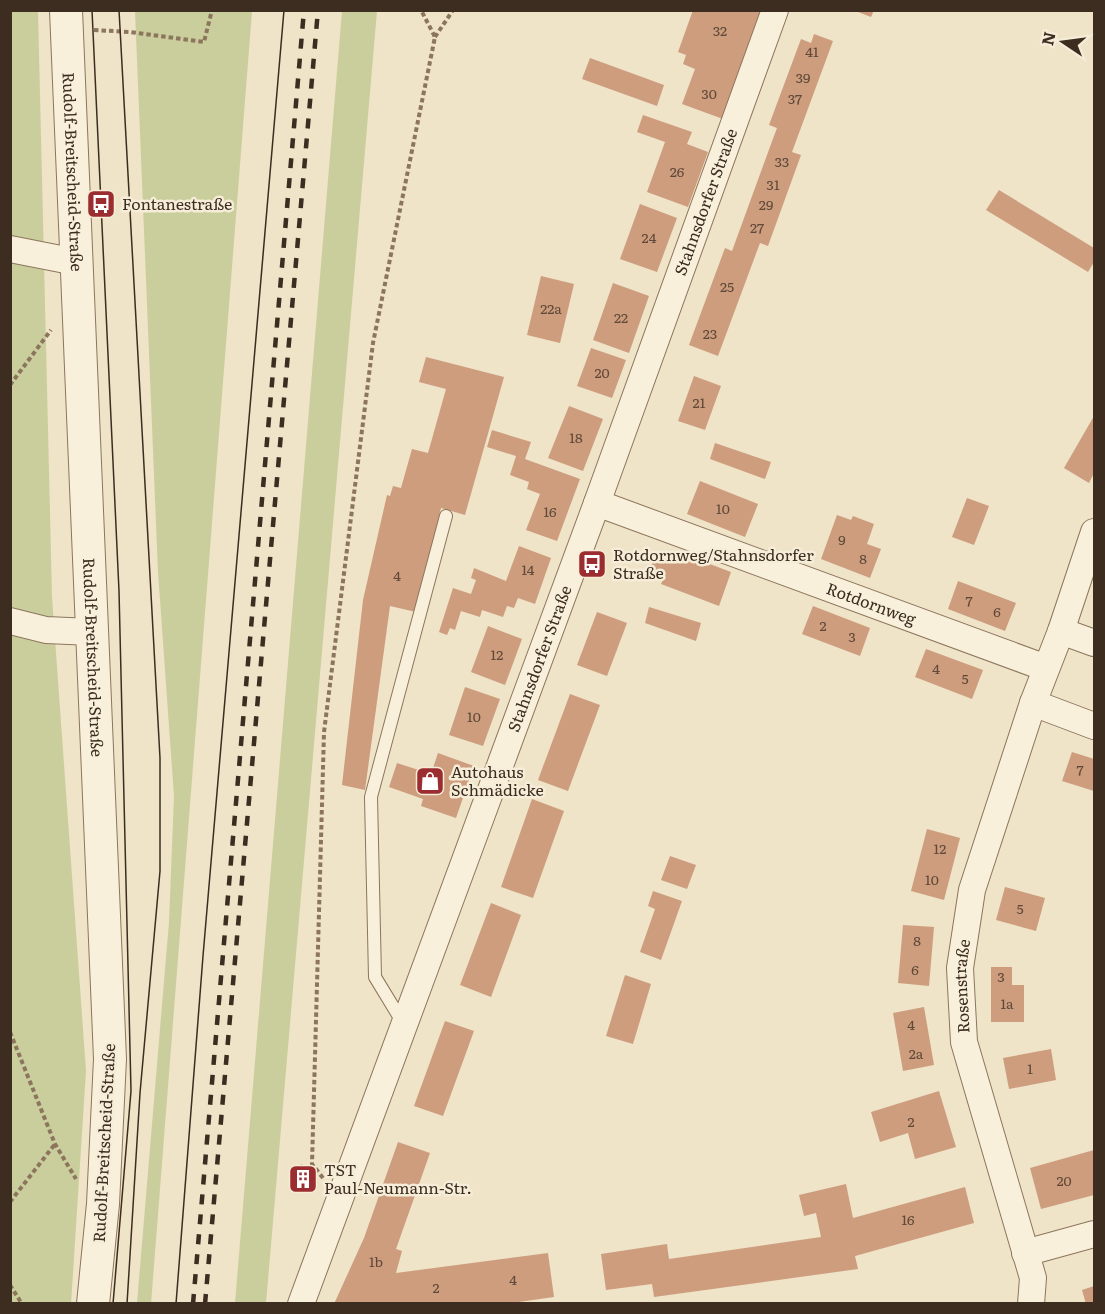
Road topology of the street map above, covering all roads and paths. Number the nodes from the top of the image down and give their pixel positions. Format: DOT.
graph roads {
  1 [pos="212,10"];
  2 [pos="421,10"];
  3 [pos="453,10"];
  4 [pos="775,10"];
  5 [pos="66,20"];
  6 [pos="435,38"];
  7 [pos="10,249"];
  8 [pos="76,262"];
  9 [pos="77,296"];
  10 [pos="10,385"];
  11 [pos="597,503"];
  12 [pos="446,516"];
  13 [pos="1095,532"];
  14 [pos="10,621"];
  15 [pos="1061,631"];
  16 [pos="92,632"];
  17 [pos="1095,643"];
  18 [pos="1046,668"];
  19 [pos="1034,703"];
  20 [pos="1095,726"];
  21 [pos="404,1024"];
  22 [pos="10,1032"];
  23 [pos="55,1144"];
  24 [pos="340,1198"];
  25 [pos="10,1202"];
  26 [pos="103,1204"];
  27 [pos="1095,1234"];
  28 [pos="1025,1253"];
  29 [pos="10,1285"];
  30 [pos="22,1304"];
  31 [pos="93,1304"];
  32 [pos="301,1304"];
  33 [pos="1031,1304"];
  1 -- 5 [label="path"];
  2 -- 6 [label="path"];
  3 -- 6 [label="path"];
  4 -- 11 [label="street, Stahnsdorfer Straße"];
  5 -- 8 [label="street, Rudolf-Breitscheid-Straße"];
  6 -- 24 [label="path"];
  7 -- 8 [label="street"];
  8 -- 9 [label="street, Rudolf-Breitscheid-Straße"];
  9 -- 10 [label="path"];
  9 -- 16 [label="street, Rudolf-Breitscheid-Straße"];
  11 -- 18 [label="street, Rotdornweg"];
  11 -- 21 [label="street, Stahnsdorfer Straße"];
  12 -- 21 [label="lane"];
  13 -- 15 [label="street, Rosenstraße"];
  14 -- 16 [label="street"];
  15 -- 17 [label="street"];
  15 -- 18 [label="street, Rosenstraße"];
  16 -- 26 [label="street, Rudolf-Breitscheid-Straße"];
  18 -- 19 [label="street, Rosenstraße"];
  19 -- 20 [label="street"];
  19 -- 28 [label="street, Rosenstraße"];
  21 -- 24 [label="street, Stahnsdorfer Straße"];
  22 -- 23 [label="path"];
  23 -- 25 [label="path"];
  23 -- 26 [label="path"];
  24 -- 32 [label="street, Stahnsdorfer Straße"];
  26 -- 31 [label="street, Rudolf-Breitscheid-Straße"];
  27 -- 28 [label="street"];
  28 -- 33 [label="street, Rosenstraße"];
  29 -- 30 [label="path"];
}
